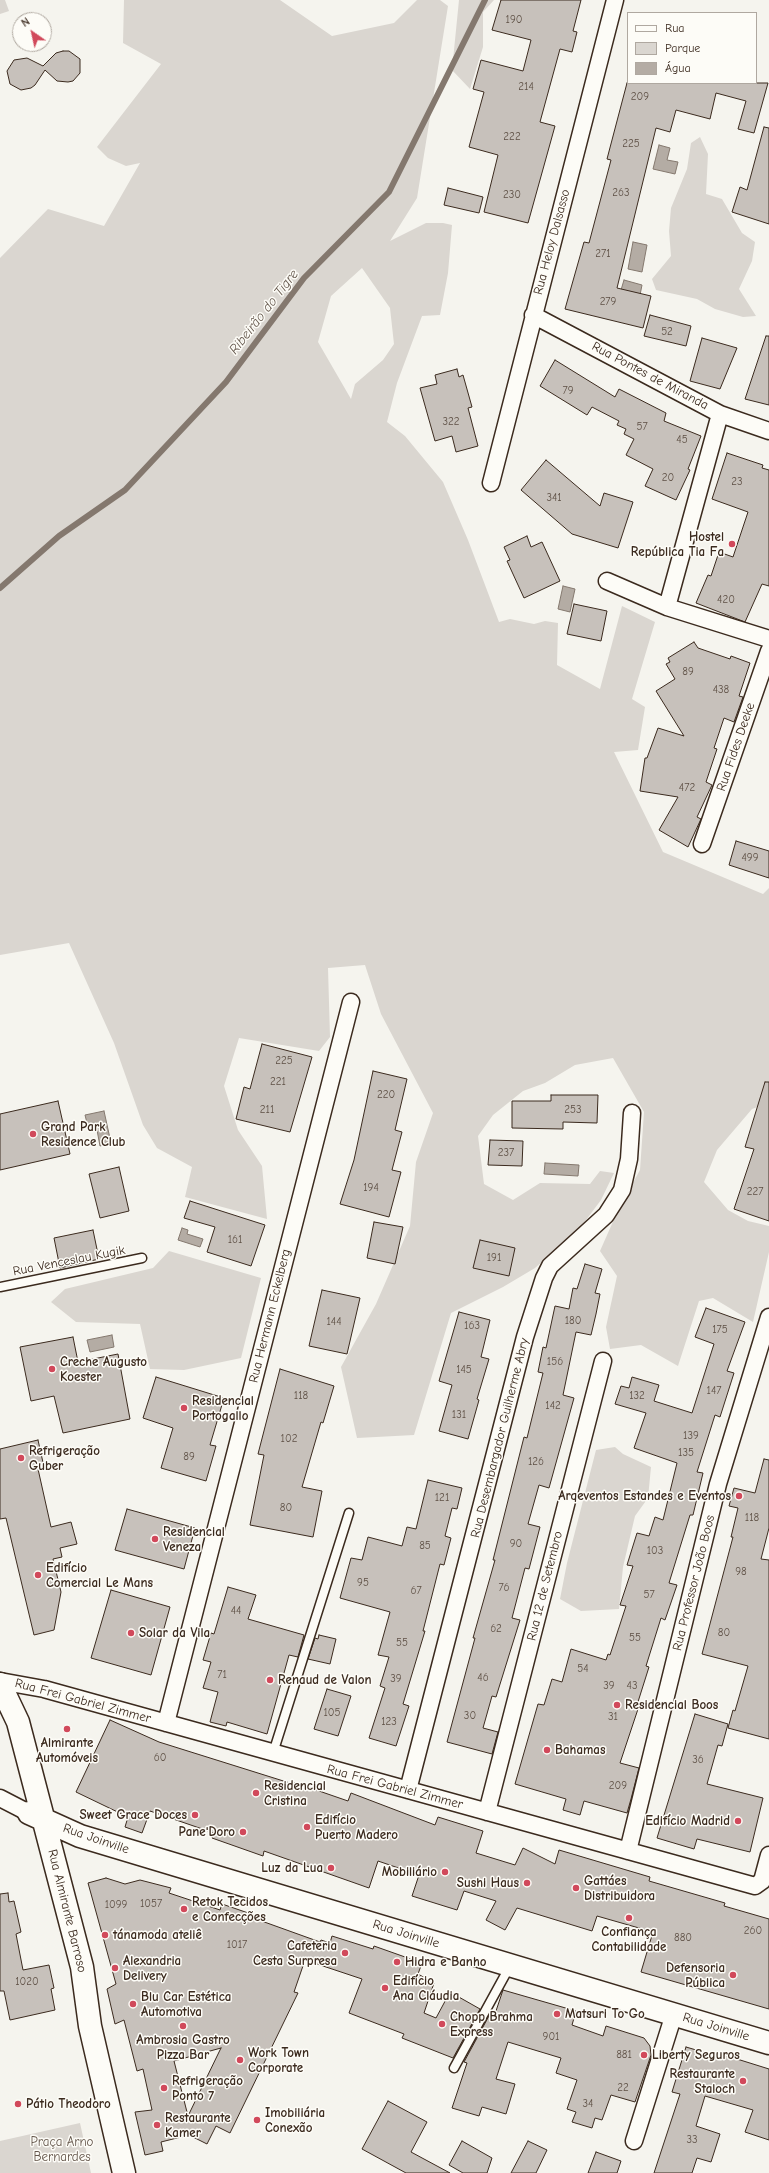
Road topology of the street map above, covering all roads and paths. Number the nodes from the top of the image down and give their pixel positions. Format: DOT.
graph roads {
  1 [pos="615,0"];
  2 [pos="533,315"];
  3 [pos="720,414"];
  4 [pos="769,431"];
  5 [pos="491,483"];
  6 [pos="607,581"];
  7 [pos="667,607"];
  8 [pos="769,639"];
  9 [pos="769,651"];
  10 [pos="702,844"];
  11 [pos="351,1002"];
  12 [pos="632,1112"];
  13 [pos="142,1258"];
  14 [pos="0,1287"];
  15 [pos="769,1317"];
  16 [pos="603,1361"];
  17 [pos="349,1513"];
  18 [pos="0,1682"];
  19 [pos="0,1689"];
  20 [pos="166,1723"];
  21 [pos="273,1753"];
  22 [pos="408,1790"];
  23 [pos="0,1798"];
  24 [pos="487,1812"];
  25 [pos="37,1816"];
  26 [pos="628,1851"];
  27 [pos="769,1855"];
  28 [pos="511,1965"];
  29 [pos="674,2014"];
  30 [pos="769,2043"];
  31 [pos="454,2068"];
  32 [pos="634,2140"];
  33 [pos="124,2173"];
  1 -- 2 [label="street, Rua Heloy Dalsasso"];
  2 -- 3 [label="street, Rua Pontes de Miranda"];
  2 -- 5 [label="street, Rua Heloy Dalsasso"];
  3 -- 4 [label="street, Rua Pontes de Miranda"];
  3 -- 7 [label="street"];
  6 -- 7 [label="street"];
  7 -- 8 [label="street"];
  9 -- 10 [label="street, Rua Fides Deeke"];
  11 -- 20 [label="street, Rua Hermann Eckelberg"];
  12 -- 22 [label="street, Rua Desembargador Guilherme Abry"];
  13 -- 14 [label="lane, Rua Venceslau Kugik"];
  15 -- 26 [label="street, Rua Professor João Boos"];
  16 -- 24 [label="street, Rua 12 de Setembro"];
  17 -- 21 [label="lane"];
  18 -- 20 [label="street, Rua Frei Gabriel Zimmer"];
  18 -- 25 [label="main road, Rua Almirante Barroso"];
  19 -- 25 [label="main road, Rua Almirante Barroso"];
  20 -- 21 [label="street, Rua Frei Gabriel Zimmer"];
  21 -- 22 [label="street, Rua Frei Gabriel Zimmer"];
  22 -- 24 [label="street, Rua Frei Gabriel Zimmer"];
  23 -- 25 [label="street"];
  24 -- 26 [label="street, Rua Frei Gabriel Zimmer"];
  25 -- 28 [label="main road, Rua Joinville"];
  25 -- 33 [label="main road, Rua Almirante Barroso"];
  26 -- 27 [label="street, Rua Frei Gabriel Zimmer"];
  28 -- 29 [label="main road, Rua Joinville"];
  28 -- 31 [label="lane"];
  29 -- 30 [label="main road, Rua Joinville"];
  29 -- 32 [label="street"];
}
